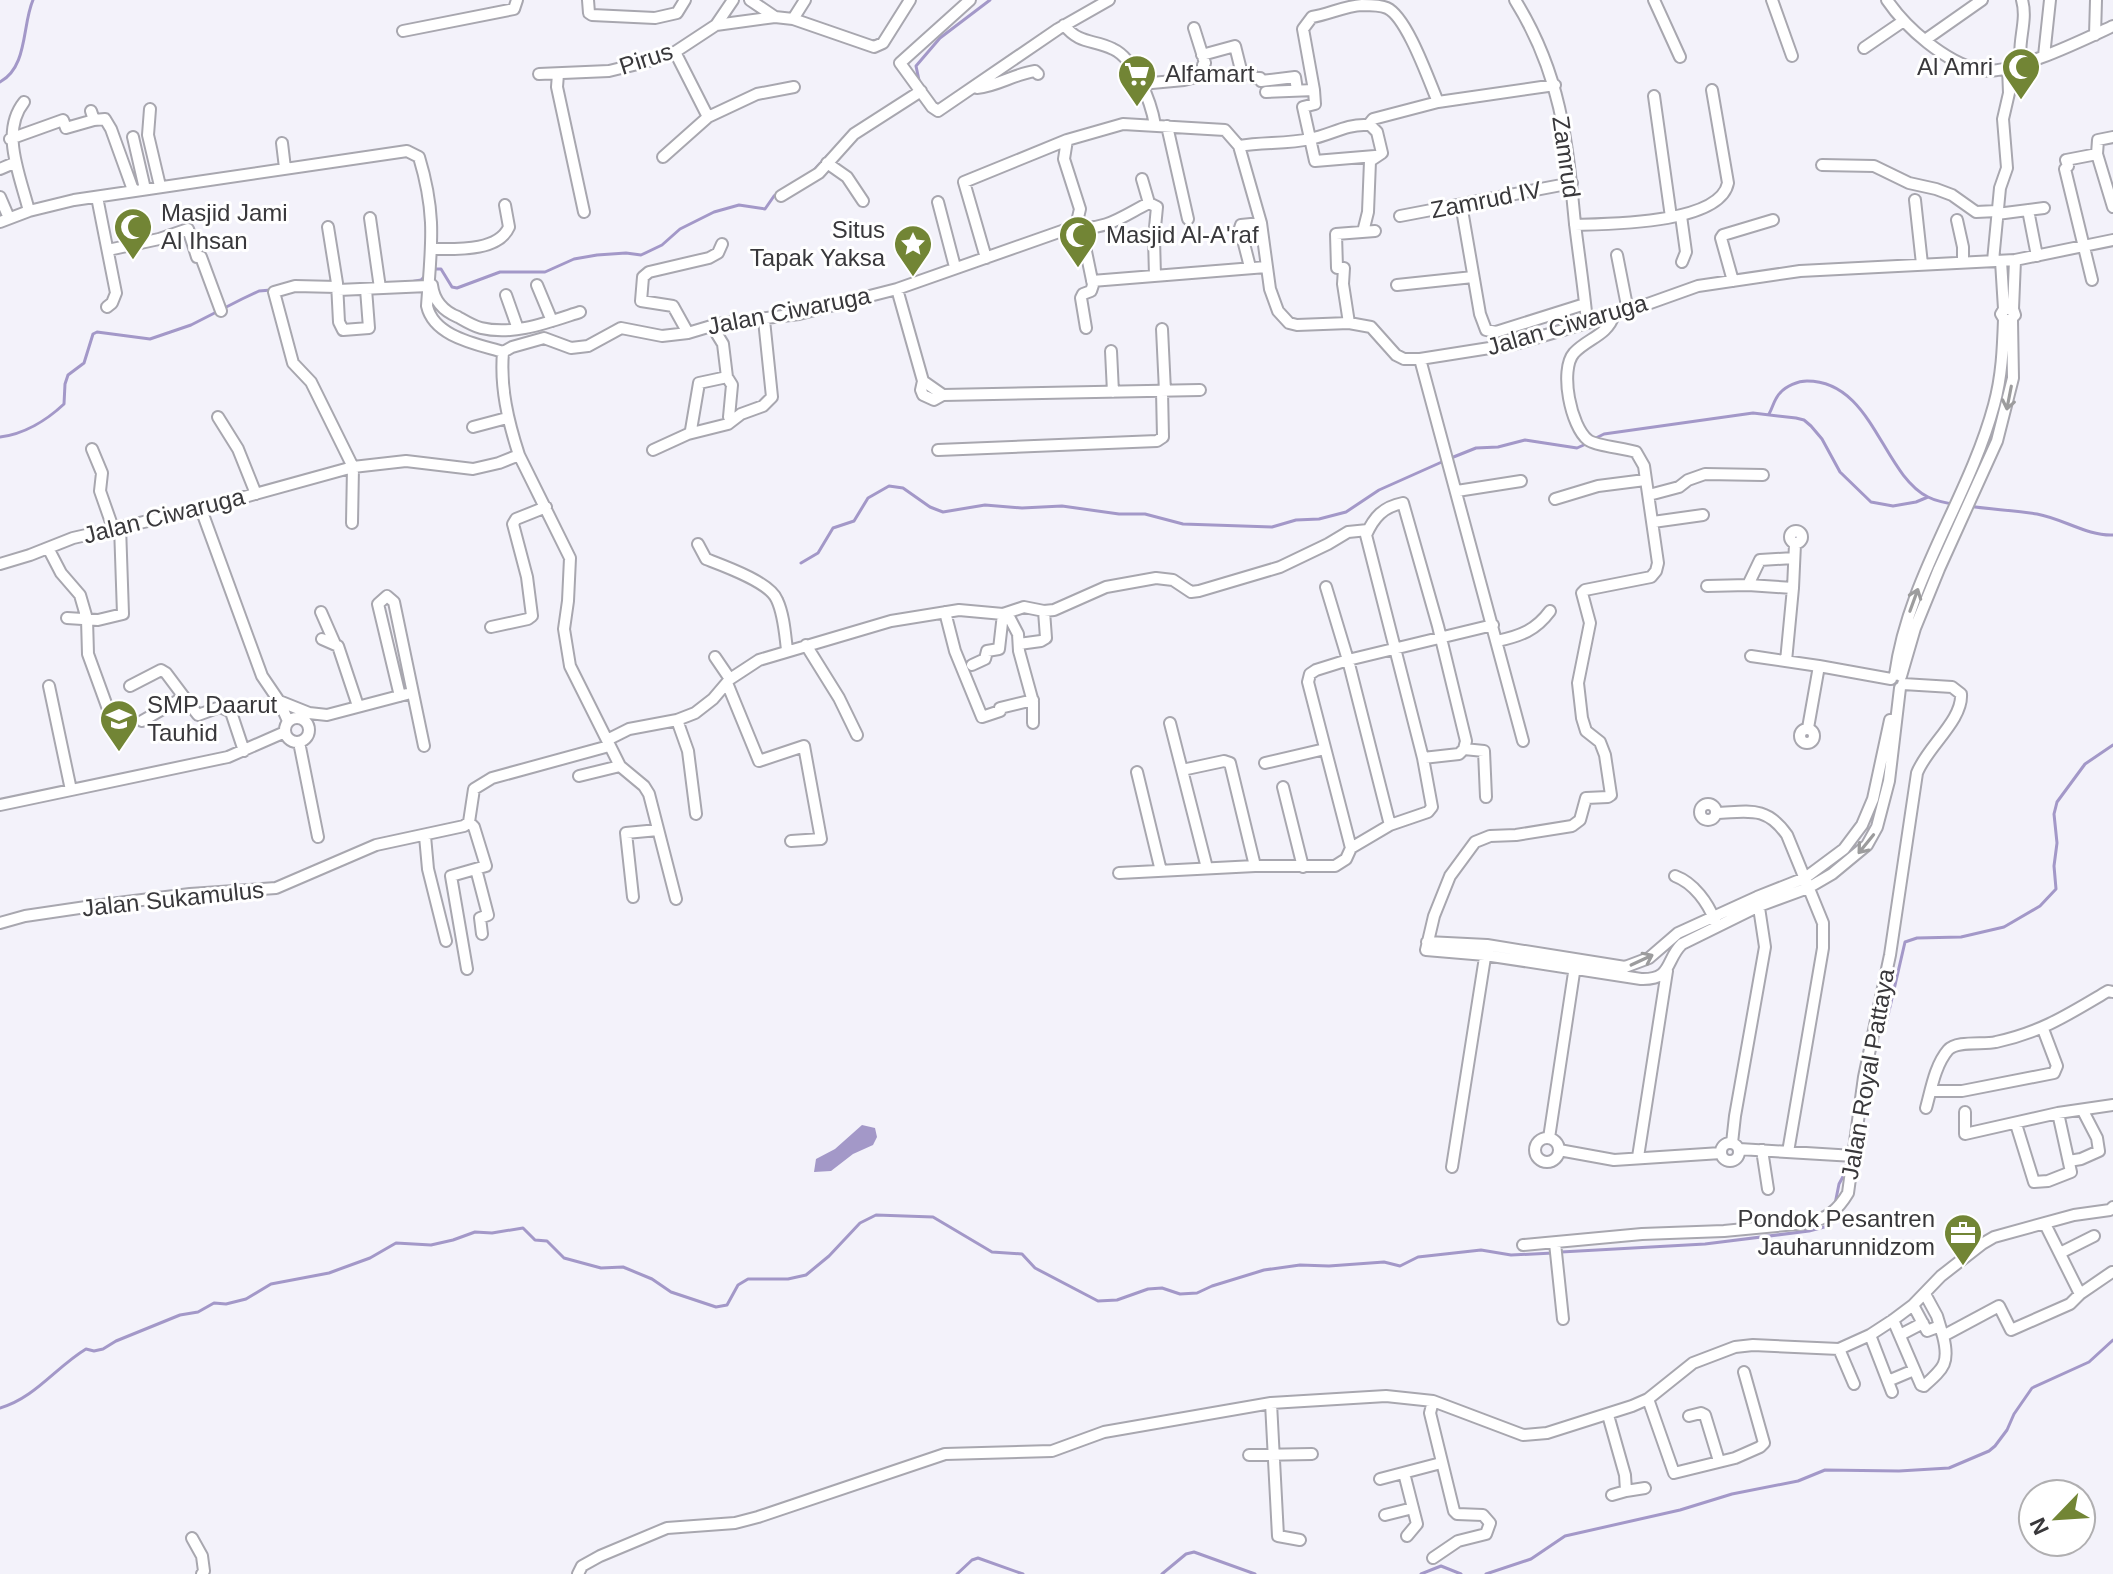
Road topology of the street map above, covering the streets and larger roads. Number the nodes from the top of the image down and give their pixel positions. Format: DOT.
graph roads {
  1 [pos="517,0"];
  2 [pos="588,0"];
  3 [pos="685,0"];
  4 [pos="733,0"];
  5 [pos="750,0"];
  6 [pos="805,0"];
  7 [pos="910,0"];
  8 [pos="970,0"];
  9 [pos="1109,0"];
  10 [pos="1654,0"];
  11 [pos="1772,0"];
  12 [pos="1887,0"];
  13 [pos="1982,0"];
  14 [pos="2022,0"];
  15 [pos="2050,0"];
  16 [pos="2096,0"];
  17 [pos="1519,1"];
  18 [pos="775,17"];
  19 [pos="793,19"];
  20 [pos="1902,22"];
  21 [pos="716,25"];
  22 [pos="1064,25"];
  23 [pos="2113,26"];
  24 [pos="1194,28"];
  25 [pos="403,31"];
  26 [pos="2095,35"];
  27 [pos="1925,40"];
  28 [pos="1864,48"];
  29 [pos="675,52"];
  30 [pos="1202,55"];
  31 [pos="1792,56"];
  32 [pos="2044,56"];
  33 [pos="1680,57"];
  34 [pos="2021,63"];
  35 [pos="2008,67"];
  36 [pos="539,74"];
  37 [pos="558,74"];
  38 [pos="1038,74"];
  39 [pos="1141,84"];
  40 [pos="1555,85"];
  41 [pos="794,87"];
  42 [pos="975,88"];
  43 [pos="1297,90"];
  44 [pos="1314,90"];
  45 [pos="1712,90"];
  46 [pos="921,91"];
  47 [pos="1266,92"];
  48 [pos="1654,96"];
  49 [pos="24,102"];
  50 [pos="1438,102"];
  51 [pos="150,109"];
  52 [pos="708,117"];
  53 [pos="1155,125"];
  54 [pos="1366,125"];
  55 [pos="1167,126"];
  56 [pos="133,137"];
  57 [pos="2113,137"];
  58 [pos="10,139"];
  59 [pos="1311,139"];
  60 [pos="1067,140"];
  61 [pos="282,143"];
  62 [pos="1239,146"];
  63 [pos="2097,154"];
  64 [pos="1375,156"];
  65 [pos="663,157"];
  66 [pos="14,163"];
  67 [pos="827,163"];
  68 [pos="1822,165"];
  69 [pos="285,168"];
  70 [pos="0,169"];
  71 [pos="1142,179"];
  72 [pos="1572,183"];
  73 [pos="160,186"];
  74 [pos="145,189"];
  75 [pos="133,190"];
  76 [pos="781,196"];
  77 [pos="0,197"];
  78 [pos="97,197"];
  79 [pos="1915,200"];
  80 [pos="863,201"];
  81 [pos="938,202"];
  82 [pos="1149,203"];
  83 [pos="1461,204"];
  84 [pos="505,205"];
  85 [pos="2113,207"];
  86 [pos="2044,208"];
  87 [pos="2028,210"];
  88 [pos="29,211"];
  89 [pos="584,212"];
  90 [pos="1997,213"];
  91 [pos="1400,216"];
  92 [pos="1676,216"];
  93 [pos="370,218"];
  94 [pos="1188,219"];
  95 [pos="4,220"];
  96 [pos="1773,220"];
  97 [pos="1957,220"];
  98 [pos="1261,223"];
  99 [pos="1575,225"];
  100 [pos="328,227"];
  101 [pos="1075,227"];
  102 [pos="2113,240"];
  103 [pos="722,244"];
  104 [pos="2085,245"];
  105 [pos="432,249"];
  106 [pos="108,250"];
  107 [pos="1617,255"];
  108 [pos="2037,256"];
  109 [pos="986,258"];
  110 [pos="2015,260"];
  111 [pos="1997,261"];
  112 [pos="1682,262"];
  113 [pos="1963,262"];
  114 [pos="1922,264"];
  115 [pos="955,267"];
  116 [pos="1250,267"];
  117 [pos="1266,267"];
  118 [pos="1155,276"];
  119 [pos="1473,277"];
  120 [pos="2092,280"];
  121 [pos="428,281"];
  122 [pos="1092,281"];
  123 [pos="1733,281"];
  124 [pos="537,285"];
  125 [pos="1397,285"];
  126 [pos="337,288"];
  127 [pos="380,288"];
  128 [pos="366,289"];
  129 [pos="897,289"];
  130 [pos="506,295"];
  131 [pos="1585,304"];
  132 [pos="107,307"];
  133 [pos="221,311"];
  134 [pos="1628,311"];
  135 [pos="580,312"];
  136 [pos="2008,314"];
  137 [pos="1614,315"];
  138 [pos="764,320"];
  139 [pos="552,321"];
  140 [pos="1587,322"];
  141 [pos="1349,323"];
  142 [pos="712,326"];
  143 [pos="1086,328"];
  144 [pos="518,329"];
  145 [pos="1162,329"];
  146 [pos="688,333"];
  147 [pos="1111,351"];
  148 [pos="503,352"];
  149 [pos="1420,359"];
  150 [pos="727,377"];
  151 [pos="1200,390"];
  152 [pos="1164,391"];
  153 [pos="1113,392"];
  154 [pos="218,417"];
  155 [pos="729,417"];
  156 [pos="507,418"];
  157 [pos="473,427"];
  158 [pos="691,430"];
  159 [pos="92,449"];
  160 [pos="653,450"];
  161 [pos="938,450"];
  162 [pos="519,455"];
  163 [pos="353,467"];
  164 [pos="1763,475"];
  165 [pos="1645,480"];
  166 [pos="1521,481"];
  167 [pos="1457,491"];
  168 [pos="256,494"];
  169 [pos="1649,495"];
  170 [pos="1555,499"];
  171 [pos="546,507"];
  172 [pos="201,509"];
  173 [pos="1703,515"];
  174 [pos="1653,522"];
  175 [pos="352,523"];
  176 [pos="117,527"];
  177 [pos="1368,530"];
  178 [pos="698,544"];
  179 [pos="1795,544"];
  180 [pos="48,548"];
  181 [pos="1794,558"];
  182 [pos="0,564"];
  183 [pos="1748,585"];
  184 [pos="1707,586"];
  185 [pos="1326,587"];
  186 [pos="1793,588"];
  187 [pos="1044,611"];
  188 [pos="1550,611"];
  189 [pos="321,612"];
  190 [pos="945,612"];
  191 [pos="1005,614"];
  192 [pos="67,618"];
  193 [pos="87,619"];
  194 [pos="1493,625"];
  195 [pos="491,627"];
  196 [pos="1441,638"];
  197 [pos="322,639"];
  198 [pos="1497,641"];
  199 [pos="335,644"];
  200 [pos="1019,644"];
  201 [pos="806,645"];
  202 [pos="1394,649"];
  203 [pos="787,650"];
  204 [pos="1751,656"];
  205 [pos="715,657"];
  206 [pos="1348,660"];
  207 [pos="1786,661"];
  208 [pos="972,665"];
  209 [pos="1819,666"];
  210 [pos="729,681"];
  211 [pos="1897,681"];
  212 [pos="49,686"];
  213 [pos="130,686"];
  214 [pos="413,693"];
  215 [pos="400,696"];
  216 [pos="184,697"];
  217 [pos="1033,700"];
  218 [pos="279,701"];
  219 [pos="358,706"];
  220 [pos="677,720"];
  221 [pos="142,721"];
  222 [pos="1033,723"];
  223 [pos="1170,723"];
  224 [pos="287,727"];
  225 [pos="1808,728"];
  226 [pos="116,731"];
  227 [pos="857,735"];
  228 [pos="1523,741"];
  229 [pos="299,742"];
  230 [pos="608,743"];
  231 [pos="424,746"];
  232 [pos="1325,749"];
  233 [pos="1464,749"];
  234 [pos="244,751"];
  235 [pos="1423,758"];
  236 [pos="1887,761"];
  237 [pos="1265,763"];
  238 [pos="620,766"];
  239 [pos="1182,770"];
  240 [pos="1137,772"];
  241 [pos="579,776"];
  242 [pos="1283,787"];
  243 [pos="71,790"];
  244 [pos="1486,797"];
  245 [pos="0,805"];
  246 [pos="1716,813"];
  247 [pos="696,814"];
  248 [pos="469,822"];
  249 [pos="1390,825"];
  250 [pos="658,830"];
  251 [pos="425,836"];
  252 [pos="318,837"];
  253 [pos="791,841"];
  254 [pos="1351,848"];
  255 [pos="1255,866"];
  256 [pos="1303,867"];
  257 [pos="1207,868"];
  258 [pos="476,869"];
  259 [pos="1161,871"];
  260 [pos="1119,873"];
  261 [pos="1675,876"];
  262 [pos="1807,883"];
  263 [pos="633,897"];
  264 [pos="676,899"];
  265 [pos="1758,901"];
  266 [pos="1716,922"];
  267 [pos="0,923"];
  268 [pos="482,934"];
  269 [pos="446,941"];
  270 [pos="1486,950"];
  271 [pos="1575,964"];
  272 [pos="467,969"];
  273 [pos="1667,971"];
  274 [pos="2113,992"];
  275 [pos="2043,1029"];
  276 [pos="1931,1091"];
  277 [pos="2113,1105"];
  278 [pos="1926,1108"];
  279 [pos="2083,1111"];
  280 [pos="1965,1112"];
  281 [pos="2058,1113"];
  282 [pos="2016,1124"];
  283 [pos="1549,1138"];
  284 [pos="1736,1146"];
  285 [pos="1559,1150"];
  286 [pos="1762,1150"];
  287 [pos="1788,1152"];
  288 [pos="1854,1156"];
  289 [pos="1638,1157"];
  290 [pos="2069,1161"];
  291 [pos="1452,1167"];
  292 [pos="1768,1189"];
  293 [pos="2113,1207"];
  294 [pos="2045,1224"];
  295 [pos="2094,1236"];
  296 [pos="1555,1243"];
  297 [pos="1523,1245"];
  298 [pos="2060,1253"];
  299 [pos="2112,1272"];
  300 [pos="1925,1294"];
  301 [pos="2080,1294"];
  302 [pos="1913,1305"];
  303 [pos="1563,1319"];
  304 [pos="1893,1320"];
  305 [pos="1923,1323"];
  306 [pos="1941,1331"];
  307 [pos="1870,1335"];
  308 [pos="1900,1335"];
  309 [pos="1839,1349"];
  310 [pos="1914,1370"];
  311 [pos="1744,1372"];
  312 [pos="1854,1384"];
  313 [pos="1648,1399"];
  314 [pos="1433,1401"];
  315 [pos="1271,1403"];
  316 [pos="1608,1415"];
  317 [pos="1689,1416"];
  318 [pos="1274,1454"];
  319 [pos="1312,1454"];
  320 [pos="1249,1455"];
  321 [pos="1719,1461"];
  322 [pos="1441,1463"];
  323 [pos="1404,1473"];
  324 [pos="1380,1479"];
  325 [pos="1645,1488"];
  326 [pos="1626,1491"];
  327 [pos="1612,1495"];
  328 [pos="1413,1508"];
  329 [pos="1385,1515"];
  330 [pos="1407,1536"];
  331 [pos="192,1538"];
  332 [pos="1300,1540"];
  333 [pos="1433,1558"];
  334 [pos="202,1574"];
  335 [pos="578,1574"];
  1 -- 25 [label="street"];
  2 -- 3 [label="street"];
  4 -- 21 [label="street, Pirus"];
  5 -- 18 [label="street"];
  6 -- 19 [label="street"];
  7 -- 19 [label="street"];
  8 -- 46 [label="street"];
  9 -- 22 [label="street"];
  10 -- 33 [label="street"];
  11 -- 31 [label="street"];
  12 -- 20 [label="street"];
  13 -- 27 [label="street"];
  14 -- 34 [label="street"];
  15 -- 32 [label="street"];
  16 -- 26 [label="street"];
  17 -- 40 [label="street, Zamrud"];
  18 -- 19 [label="street"];
  18 -- 21 [label="street"];
  20 -- 27 [label="street"];
  20 -- 28 [label="street"];
  21 -- 29 [label="street, Pirus"];
  22 -- 39 [label="street"];
  22 -- 42 [label="street"];
  23 -- 26 [label="street"];
  24 -- 30 [label="street"];
  26 -- 32 [label="street"];
  27 -- 35 [label="street"];
  29 -- 37 [label="street, Pirus"];
  29 -- 52 [label="street"];
  30 -- 39 [label="street"];
  30 -- 43 [label="street"];
  32 -- 34 [label="street"];
  34 -- 35 [label="street"];
  35 -- 90 [label="street"];
  36 -- 37 [label="street, Pirus"];
  37 -- 89 [label="street"];
  38 -- 42 [label="street"];
  39 -- 53 [label="street"];
  40 -- 50 [label="street"];
  40 -- 72 [label="street, Zamrud"];
  41 -- 52 [label="street"];
  42 -- 46 [label="street"];
  43 -- 44 [label="street"];
  43 -- 47 [label="street"];
  44 -- 50 [label="street"];
  44 -- 59 [label="street"];
  45 -- 92 [label="street"];
  46 -- 67 [label="street"];
  48 -- 92 [label="street"];
  49 -- 58 [label="street"];
  50 -- 64 [label="street"];
  51 -- 73 [label="street"];
  52 -- 65 [label="street"];
  53 -- 55 [label="street"];
  53 -- 60 [label="street"];
  54 -- 59 [label="street"];
  55 -- 62 [label="street"];
  55 -- 94 [label="street"];
  56 -- 74 [label="street"];
  57 -- 63 [label="street"];
  58 -- 66 [label="street"];
  58 -- 75 [label="street"];
  59 -- 62 [label="street"];
  59 -- 64 [label="street"];
  60 -- 101 [label="street"];
  60 -- 109 [label="street"];
  61 -- 69 [label="street"];
  62 -- 98 [label="street"];
  63 -- 85 [label="street"];
  63 -- 104 [label="street"];
  64 -- 141 [label="street"];
  66 -- 70 [label="street"];
  66 -- 88 [label="street"];
  67 -- 76 [label="street"];
  67 -- 80 [label="street"];
  68 -- 90 [label="street"];
  69 -- 73 [label="street"];
  69 -- 105 [label="street"];
  71 -- 82 [label="street"];
  72 -- 83 [label="street, Zamrud IV"];
  72 -- 99 [label="street, Zamrud"];
  73 -- 74 [label="street"];
  74 -- 75 [label="street"];
  75 -- 78 [label="street"];
  77 -- 95 [label="street"];
  78 -- 88 [label="street"];
  78 -- 106 [label="street"];
  79 -- 114 [label="street"];
  81 -- 115 [label="street"];
  82 -- 101 [label="street, Jalan Ciwaruga"];
  82 -- 118 [label="street"];
  83 -- 91 [label="street, Zamrud IV"];
  83 -- 119 [label="street"];
  84 -- 105 [label="street"];
  86 -- 87 [label="street"];
  87 -- 90 [label="street"];
  87 -- 108 [label="street"];
  88 -- 95 [label="street"];
  90 -- 111 [label="street"];
  92 -- 99 [label="street"];
  92 -- 112 [label="street"];
  93 -- 127 [label="street"];
  96 -- 123 [label="street"];
  97 -- 113 [label="street"];
  98 -- 116 [label="street"];
  98 -- 117 [label="street"];
  99 -- 131 [label="street, Zamrud"];
  100 -- 126 [label="street"];
  101 -- 109 [label="street, Jalan Ciwaruga"];
  101 -- 122 [label="street"];
  102 -- 104 [label="street, Jalan Ciwaruga"];
  103 -- 146 [label="street"];
  104 -- 108 [label="street, Jalan Ciwaruga"];
  104 -- 120 [label="street"];
  105 -- 121 [label="street"];
  106 -- 132 [label="street"];
  106 -- 133 [label="street"];
  107 -- 134 [label="street"];
  108 -- 110 [label="street, Jalan Ciwaruga"];
  109 -- 115 [label="street, Jalan Ciwaruga"];
  110 -- 111 [label="street, Jalan Ciwaruga"];
  110 -- 136 [label="street"];
  111 -- 113 [label="street, Jalan Ciwaruga"];
  111 -- 136 [label="street"];
  113 -- 114 [label="street, Jalan Ciwaruga"];
  114 -- 123 [label="street, Jalan Ciwaruga"];
  115 -- 129 [label="street, Jalan Ciwaruga"];
  116 -- 117 [label="street"];
  116 -- 118 [label="street"];
  117 -- 141 [label="street"];
  118 -- 122 [label="street"];
  119 -- 125 [label="street"];
  119 -- 131 [label="street"];
  121 -- 127 [label="street"];
  121 -- 144 [label="street"];
  121 -- 148 [label="street"];
  122 -- 143 [label="street"];
  123 -- 134 [label="street, Jalan Ciwaruga"];
  124 -- 139 [label="street"];
  126 -- 128 [label="street"];
  126 -- 128 [label="street"];
  126 -- 163 [label="street"];
  127 -- 128 [label="street"];
  129 -- 138 [label="street, Jalan Ciwaruga"];
  129 -- 153 [label="street"];
  130 -- 144 [label="street"];
  131 -- 140 [label="street, Zamrud"];
  134 -- 137 [label="street, Jalan Ciwaruga"];
  135 -- 139 [label="street"];
  136 -- 211 [label="street"];
  137 -- 140 [label="street, Jalan Ciwaruga"];
  137 -- 165 [label="street"];
  138 -- 142 [label="street, Jalan Ciwaruga"];
  138 -- 160 [label="street"];
  139 -- 144 [label="street"];
  140 -- 149 [label="street, Jalan Ciwaruga"];
  141 -- 149 [label="street"];
  142 -- 146 [label="street, Jalan Ciwaruga"];
  142 -- 150 [label="street"];
  145 -- 152 [label="street"];
  146 -- 148 [label="street, Jalan Ciwaruga"];
  147 -- 153 [label="street"];
  148 -- 156 [label="street"];
  149 -- 167 [label="street"];
  150 -- 155 [label="street"];
  150 -- 158 [label="street"];
  151 -- 152 [label="street"];
  152 -- 153 [label="street"];
  152 -- 161 [label="street"];
  154 -- 168 [label="street"];
  156 -- 157 [label="street"];
  156 -- 162 [label="street"];
  159 -- 176 [label="street"];
  162 -- 163 [label="street, Jalan Ciwaruga"];
  162 -- 171 [label="street"];
  163 -- 168 [label="street, Jalan Ciwaruga"];
  163 -- 175 [label="street"];
  164 -- 169 [label="street"];
  165 -- 169 [label="street"];
  165 -- 170 [label="street"];
  166 -- 167 [label="street"];
  167 -- 194 [label="street"];
  168 -- 172 [label="street, Jalan Ciwaruga"];
  169 -- 174 [label="street"];
  171 -- 195 [label="street"];
  171 -- 230 [label="street"];
  172 -- 176 [label="street, Jalan Ciwaruga"];
  172 -- 218 [label="street"];
  173 -- 174 [label="street"];
  174 -- 270 [label="street"];
  176 -- 180 [label="street, Jalan Ciwaruga"];
  176 -- 193 [label="street"];
  177 -- 187 [label="street"];
  177 -- 196 [label="street"];
  177 -- 202 [label="street"];
  178 -- 203 [label="street"];
  179 -- 181 [label="street"];
  180 -- 182 [label="street, Jalan Ciwaruga"];
  180 -- 193 [label="street"];
  181 -- 183 [label="street"];
  181 -- 186 [label="street"];
  183 -- 184 [label="street"];
  183 -- 186 [label="street"];
  185 -- 206 [label="street"];
  186 -- 207 [label="street"];
  187 -- 191 [label="street"];
  187 -- 200 [label="street"];
  188 -- 198 [label="street"];
  189 -- 199 [label="street"];
  190 -- 191 [label="street"];
  190 -- 201 [label="street"];
  190 -- 217 [label="street"];
  191 -- 200 [label="street"];
  191 -- 208 [label="street"];
  192 -- 193 [label="street"];
  193 -- 226 [label="street"];
  194 -- 196 [label="street"];
  194 -- 198 [label="street"];
  196 -- 202 [label="street"];
  196 -- 233 [label="street"];
  197 -- 199 [label="street"];
  198 -- 228 [label="street"];
  199 -- 219 [label="street"];
  200 -- 217 [label="street"];
  201 -- 203 [label="street"];
  201 -- 227 [label="street"];
  202 -- 206 [label="street"];
  202 -- 235 [label="street"];
  203 -- 210 [label="street"];
  204 -- 207 [label="street"];
  205 -- 210 [label="street"];
  206 -- 232 [label="street"];
  206 -- 249 [label="street"];
  207 -- 209 [label="street"];
  209 -- 211 [label="street"];
  209 -- 225 [label="street"];
  210 -- 220 [label="street"];
  210 -- 253 [label="street"];
  211 -- 236 [label="street"];
  211 -- 288 [label="street, Jalan Royal Pattaya"];
  212 -- 243 [label="street"];
  213 -- 216 [label="street"];
  214 -- 215 [label="street"];
  214 -- 215 [label="street"];
  214 -- 231 [label="street"];
  215 -- 219 [label="street"];
  216 -- 221 [label="street"];
  216 -- 234 [label="street"];
  217 -- 222 [label="street"];
  218 -- 219 [label="street"];
  218 -- 224 [label="street"];
  220 -- 230 [label="street"];
  220 -- 247 [label="street"];
  223 -- 239 [label="street"];
  224 -- 229 [label="street"];
  224 -- 229 [label="street"];
  224 -- 234 [label="street"];
  229 -- 252 [label="street"];
  230 -- 238 [label="street"];
  230 -- 248 [label="street"];
  232 -- 237 [label="street"];
  232 -- 254 [label="street"];
  233 -- 235 [label="street"];
  233 -- 244 [label="street"];
  234 -- 243 [label="street"];
  235 -- 249 [label="street"];
  236 -- 262 [label="street"];
  236 -- 262 [label="street, one-way"];
  238 -- 241 [label="street"];
  238 -- 250 [label="street"];
  239 -- 255 [label="street"];
  239 -- 257 [label="street"];
  240 -- 259 [label="street"];
  242 -- 256 [label="street"];
  243 -- 245 [label="street"];
  246 -- 262 [label="street"];
  248 -- 251 [label="street, Jalan Sukamulus"];
  248 -- 258 [label="street"];
  249 -- 254 [label="street"];
  250 -- 263 [label="street"];
  250 -- 264 [label="street"];
  251 -- 267 [label="street, Jalan Sukamulus"];
  251 -- 269 [label="street"];
  254 -- 256 [label="street"];
  255 -- 256 [label="street"];
  255 -- 257 [label="street"];
  257 -- 259 [label="street"];
  258 -- 268 [label="street"];
  258 -- 272 [label="street"];
  259 -- 260 [label="street"];
  261 -- 266 [label="street"];
  262 -- 265 [label="street"];
  262 -- 287 [label="street"];
  265 -- 266 [label="street"];
  265 -- 284 [label="street"];
  271 -- 266 [label="street, one-way"];
  266 -- 273 [label="street"];
  270 -- 271 [label="street"];
  270 -- 291 [label="street"];
  271 -- 273 [label="street"];
  271 -- 283 [label="street"];
  273 -- 289 [label="street"];
  274 -- 275 [label="street"];
  275 -- 276 [label="street"];
  275 -- 276 [label="street"];
  276 -- 278 [label="street"];
  277 -- 279 [label="street"];
  279 -- 281 [label="street"];
  279 -- 290 [label="street"];
  280 -- 282 [label="street"];
  281 -- 282 [label="street"];
  281 -- 290 [label="street"];
  282 -- 290 [label="street"];
  283 -- 285 [label="street"];
  283 -- 285 [label="street"];
  284 -- 286 [label="street"];
  284 -- 289 [label="street"];
  285 -- 289 [label="street"];
  286 -- 287 [label="street"];
  286 -- 292 [label="street"];
  287 -- 288 [label="street"];
  288 -- 296 [label="street, Jalan Royal Pattaya"];
  293 -- 294 [label="street"];
  294 -- 298 [label="street"];
  294 -- 300 [label="street"];
  295 -- 298 [label="street"];
  296 -- 297 [label="street, Jalan Royal Pattaya"];
  296 -- 303 [label="street"];
  298 -- 301 [label="street"];
  299 -- 301 [label="street"];
  300 -- 302 [label="street"];
  300 -- 306 [label="street"];
  301 -- 306 [label="street"];
  302 -- 304 [label="street"];
  302 -- 305 [label="street"];
  304 -- 307 [label="street"];
  304 -- 308 [label="street"];
  305 -- 306 [label="street"];
  305 -- 308 [label="street"];
  306 -- 310 [label="street"];
  307 -- 309 [label="street"];
  307 -- 310 [label="street"];
  308 -- 310 [label="street"];
  309 -- 312 [label="street"];
  309 -- 313 [label="street"];
  311 -- 321 [label="street"];
  313 -- 316 [label="street"];
  313 -- 321 [label="street"];
  314 -- 315 [label="street"];
  314 -- 316 [label="street"];
  314 -- 322 [label="street"];
  315 -- 318 [label="street"];
  315 -- 335 [label="street"];
  316 -- 326 [label="street"];
  317 -- 321 [label="street"];
  318 -- 319 [label="street"];
  318 -- 320 [label="street"];
  318 -- 332 [label="street"];
  322 -- 323 [label="street"];
  322 -- 333 [label="street"];
  323 -- 324 [label="street"];
  323 -- 328 [label="street"];
  325 -- 326 [label="street"];
  326 -- 327 [label="street"];
  328 -- 329 [label="street"];
  328 -- 330 [label="street"];
  331 -- 334 [label="street"];
}
